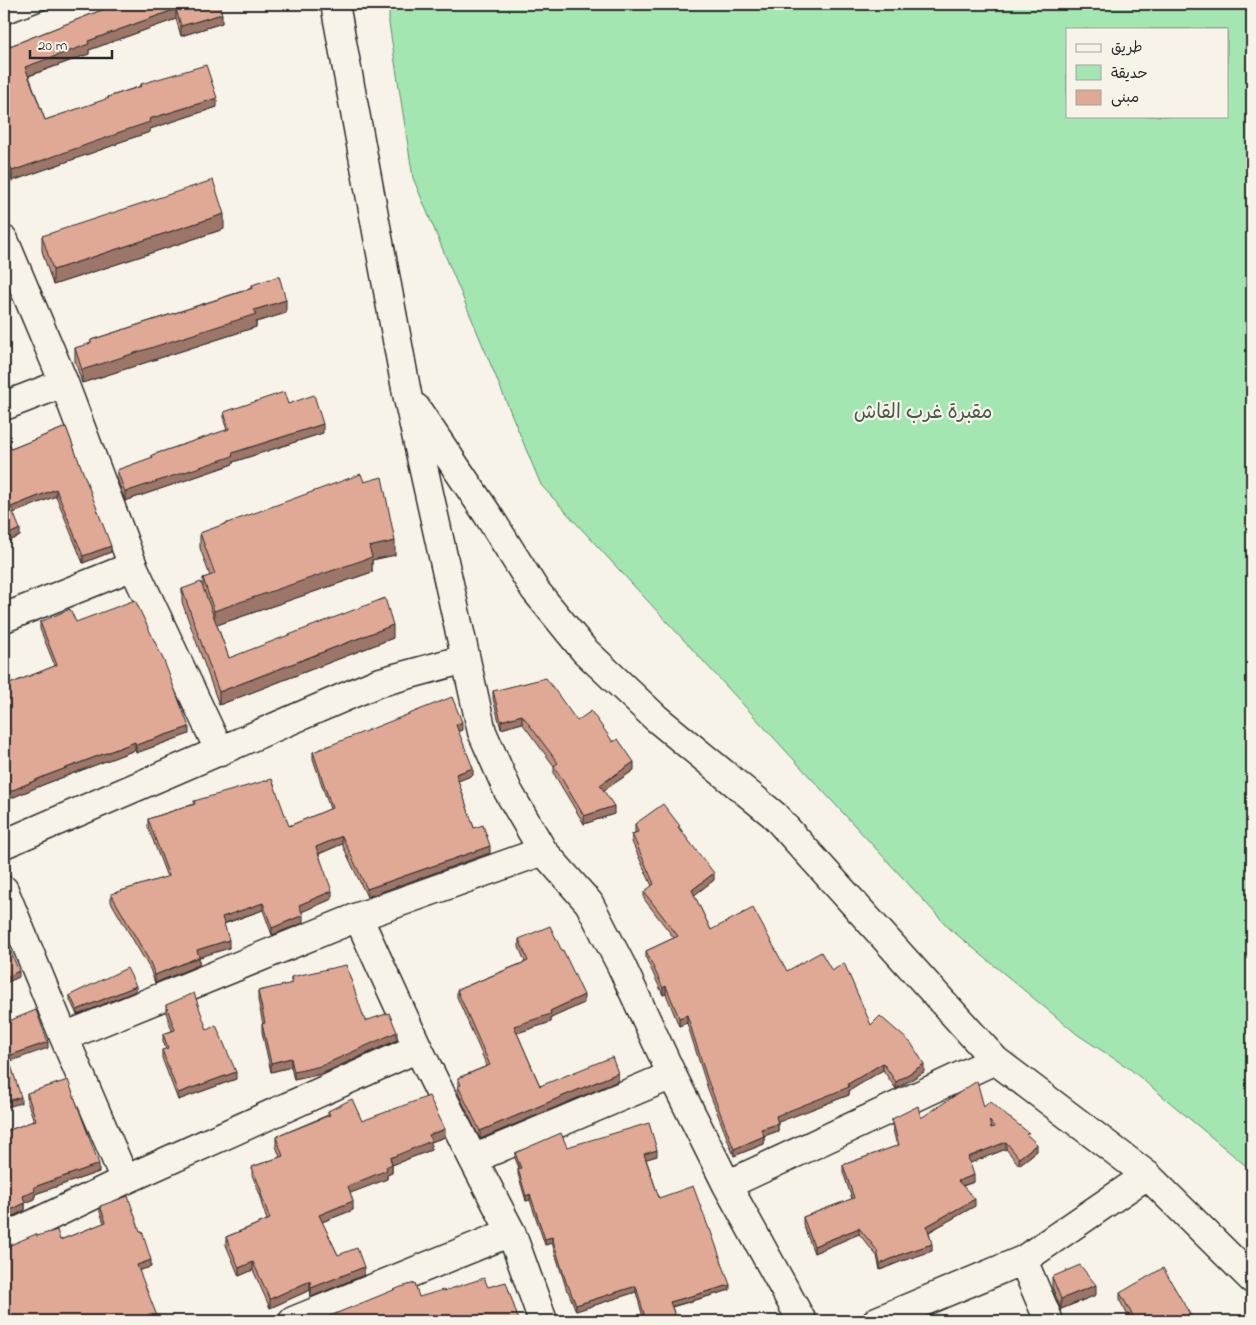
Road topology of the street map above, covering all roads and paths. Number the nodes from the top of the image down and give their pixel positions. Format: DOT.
graph roads {
  1 [pos="101,4"];
  2 [pos="335,4"];
  3 [pos="4,41"];
  4 [pos="4,240"];
  5 [pos="64,383"];
  6 [pos="407,394"];
  7 [pos="4,406"];
  8 [pos="133,566"];
  9 [pos="4,618"];
  10 [pos="465,659"];
  11 [pos="220,752"];
  12 [pos="4,844"];
  13 [pos="543,851"];
  14 [pos="4,890"];
  15 [pos="358,917"];
  16 [pos="64,1037"];
  17 [pos="418,1048"];
  18 [pos="995,1060"];
  19 [pos="672,1075"];
  20 [pos="473,1159"];
  21 [pos="1147,1175"];
  22 [pos="125,1180"];
  23 [pos="727,1185"];
  24 [pos="511,1232"];
  25 [pos="4,1238"];
  26 [pos="1023,1260"];
  27 [pos="1252,1279"];
  28 [pos="293,1321"];
  29 [pos="543,1321"];
  30 [pos="802,1321"];
  31 [pos="877,1321"];
  32 [pos="1049,1321"];
  1 -- 3 [label="street"];
  2 -- 6 [label="street"];
  4 -- 5 [label="street"];
  5 -- 7 [label="street"];
  5 -- 8 [label="street"];
  6 -- 10 [label="street"];
  6 -- 18 [label="street"];
  8 -- 9 [label="street"];
  8 -- 11 [label="street"];
  10 -- 11 [label="street"];
  10 -- 13 [label="street"];
  11 -- 12 [label="street"];
  13 -- 15 [label="street"];
  13 -- 19 [label="street"];
  14 -- 16 [label="street"];
  15 -- 16 [label="street"];
  15 -- 17 [label="street"];
  16 -- 22 [label="street"];
  17 -- 20 [label="street"];
  17 -- 22 [label="street"];
  18 -- 21 [label="street"];
  18 -- 23 [label="street"];
  19 -- 20 [label="street"];
  19 -- 23 [label="street"];
  20 -- 24 [label="street"];
  21 -- 26 [label="street"];
  21 -- 27 [label="street"];
  22 -- 25 [label="street"];
  23 -- 30 [label="street"];
  24 -- 28 [label="street"];
  24 -- 29 [label="street"];
  26 -- 31 [label="street"];
  26 -- 32 [label="street"];
}
